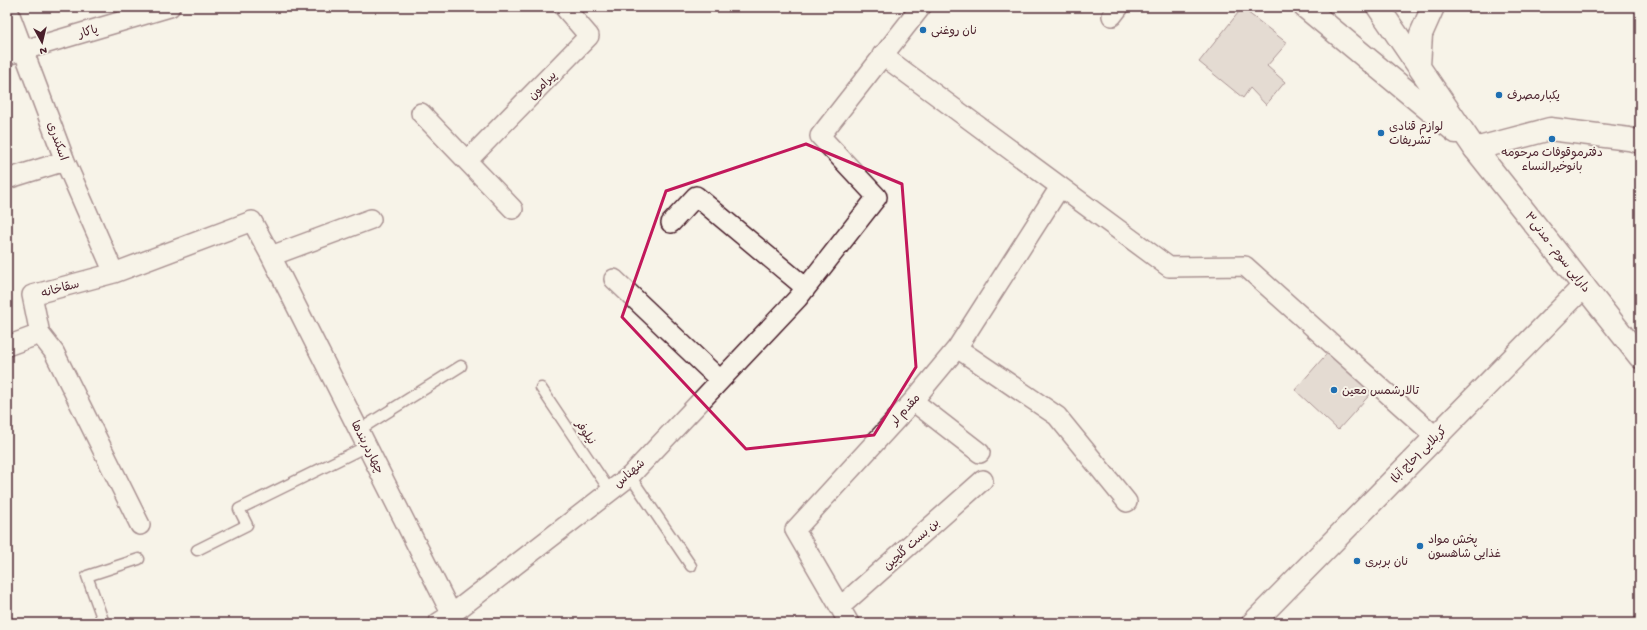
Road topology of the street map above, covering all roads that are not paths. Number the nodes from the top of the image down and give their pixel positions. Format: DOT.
graph roads {
  1 [pos="7,7"];
  2 [pos="170,7"];
  3 [pos="564,7"];
  4 [pos="921,7"];
  5 [pos="1305,7"];
  6 [pos="1378,7"];
  7 [pos="1433,7"];
  8 [pos="15,52"];
  9 [pos="882,55"];
  10 [pos="1420,66"];
  11 [pos="421,113"];
  12 [pos="1640,142"];
  13 [pos="1475,149"];
  14 [pos="65,161"];
  15 [pos="467,161"];
  16 [pos="7,179"];
  17 [pos="1060,188"];
  18 [pos="513,209"];
  19 [pos="371,219"];
  20 [pos="671,223"];
  21 [pos="275,264"];
  22 [pos="114,273"];
  23 [pos="614,279"];
  24 [pos="1584,286"];
  25 [pos="802,293"];
  26 [pos="40,334"];
  27 [pos="7,346"];
  28 [pos="957,348"];
  29 [pos="1640,357"];
  30 [pos="461,366"];
  31 [pos="720,380"];
  32 [pos="541,388"];
  33 [pos="914,401"];
  34 [pos="1436,437"];
  35 [pos="363,438"];
  36 [pos="980,453"];
  37 [pos="630,476"];
  38 [pos="983,480"];
  39 [pos="610,491"];
  40 [pos="1127,502"];
  41 [pos="140,525"];
  42 [pos="197,550"];
  43 [pos="139,559"];
  44 [pos="691,566"];
  45 [pos="844,615"];
  46 [pos="449,620"];
  47 [pos="104,623"];
  48 [pos="1253,623"];
  1 -- 8 [label="street, اسکندری"];
  2 -- 8 [label="street, پاکار"];
  3 -- 15 [label="street, پیرامون"];
  4 -- 9 [label="street"];
  5 -- 13 [label="main road, دارایی سوم - مدنی۳"];
  6 -- 10 [label="main road, دارایی سوم - مدنی۳"];
  7 -- 10 [label="main road"];
  8 -- 14 [label="street, اسکندری"];
  9 -- 17 [label="street"];
  9 -- 25 [label="street, شهناس"];
  10 -- 13 [label="main road, دارایی سوم - مدنی۳"];
  11 -- 15 [label="street"];
  12 -- 13 [label="main road"];
  13 -- 24 [label="main road, دارایی سوم - مدنی۳"];
  14 -- 16 [label="street"];
  14 -- 22 [label="street, اسکندری"];
  15 -- 18 [label="street"];
  17 -- 28 [label="street, مقدم لر"];
  17 -- 34 [label="street"];
  19 -- 21 [label="street"];
  20 -- 25 [label="street"];
  21 -- 22 [label="street, چهاردربندها"];
  21 -- 35 [label="street, چهاردربندها"];
  22 -- 26 [label="street, سقاخانه"];
  23 -- 31 [label="street"];
  24 -- 29 [label="main road, دارایی سوم - مدنی۳"];
  24 -- 34 [label="main road, کربلایی (حاج آبا)"];
  25 -- 31 [label="street, شهناس"];
  26 -- 27 [label="street"];
  26 -- 41 [label="street"];
  28 -- 33 [label="street, مقدم لر"];
  28 -- 40 [label="street"];
  30 -- 35 [label="lane"];
  31 -- 37 [label="street, شهناس"];
  32 -- 39 [label="lane, نیلوفر"];
  33 -- 36 [label="street"];
  33 -- 45 [label="street, مقدم لر"];
  34 -- 48 [label="main road, کربلایی (حاج آبا)"];
  35 -- 42 [label="lane"];
  35 -- 46 [label="street, چهاردربندها"];
  37 -- 39 [label="street, شهناس"];
  37 -- 44 [label="lane"];
  38 -- 45 [label="street, بن بست گلچین"];
  39 -- 46 [label="street, شهناس"];
  43 -- 47 [label="lane"];
}
